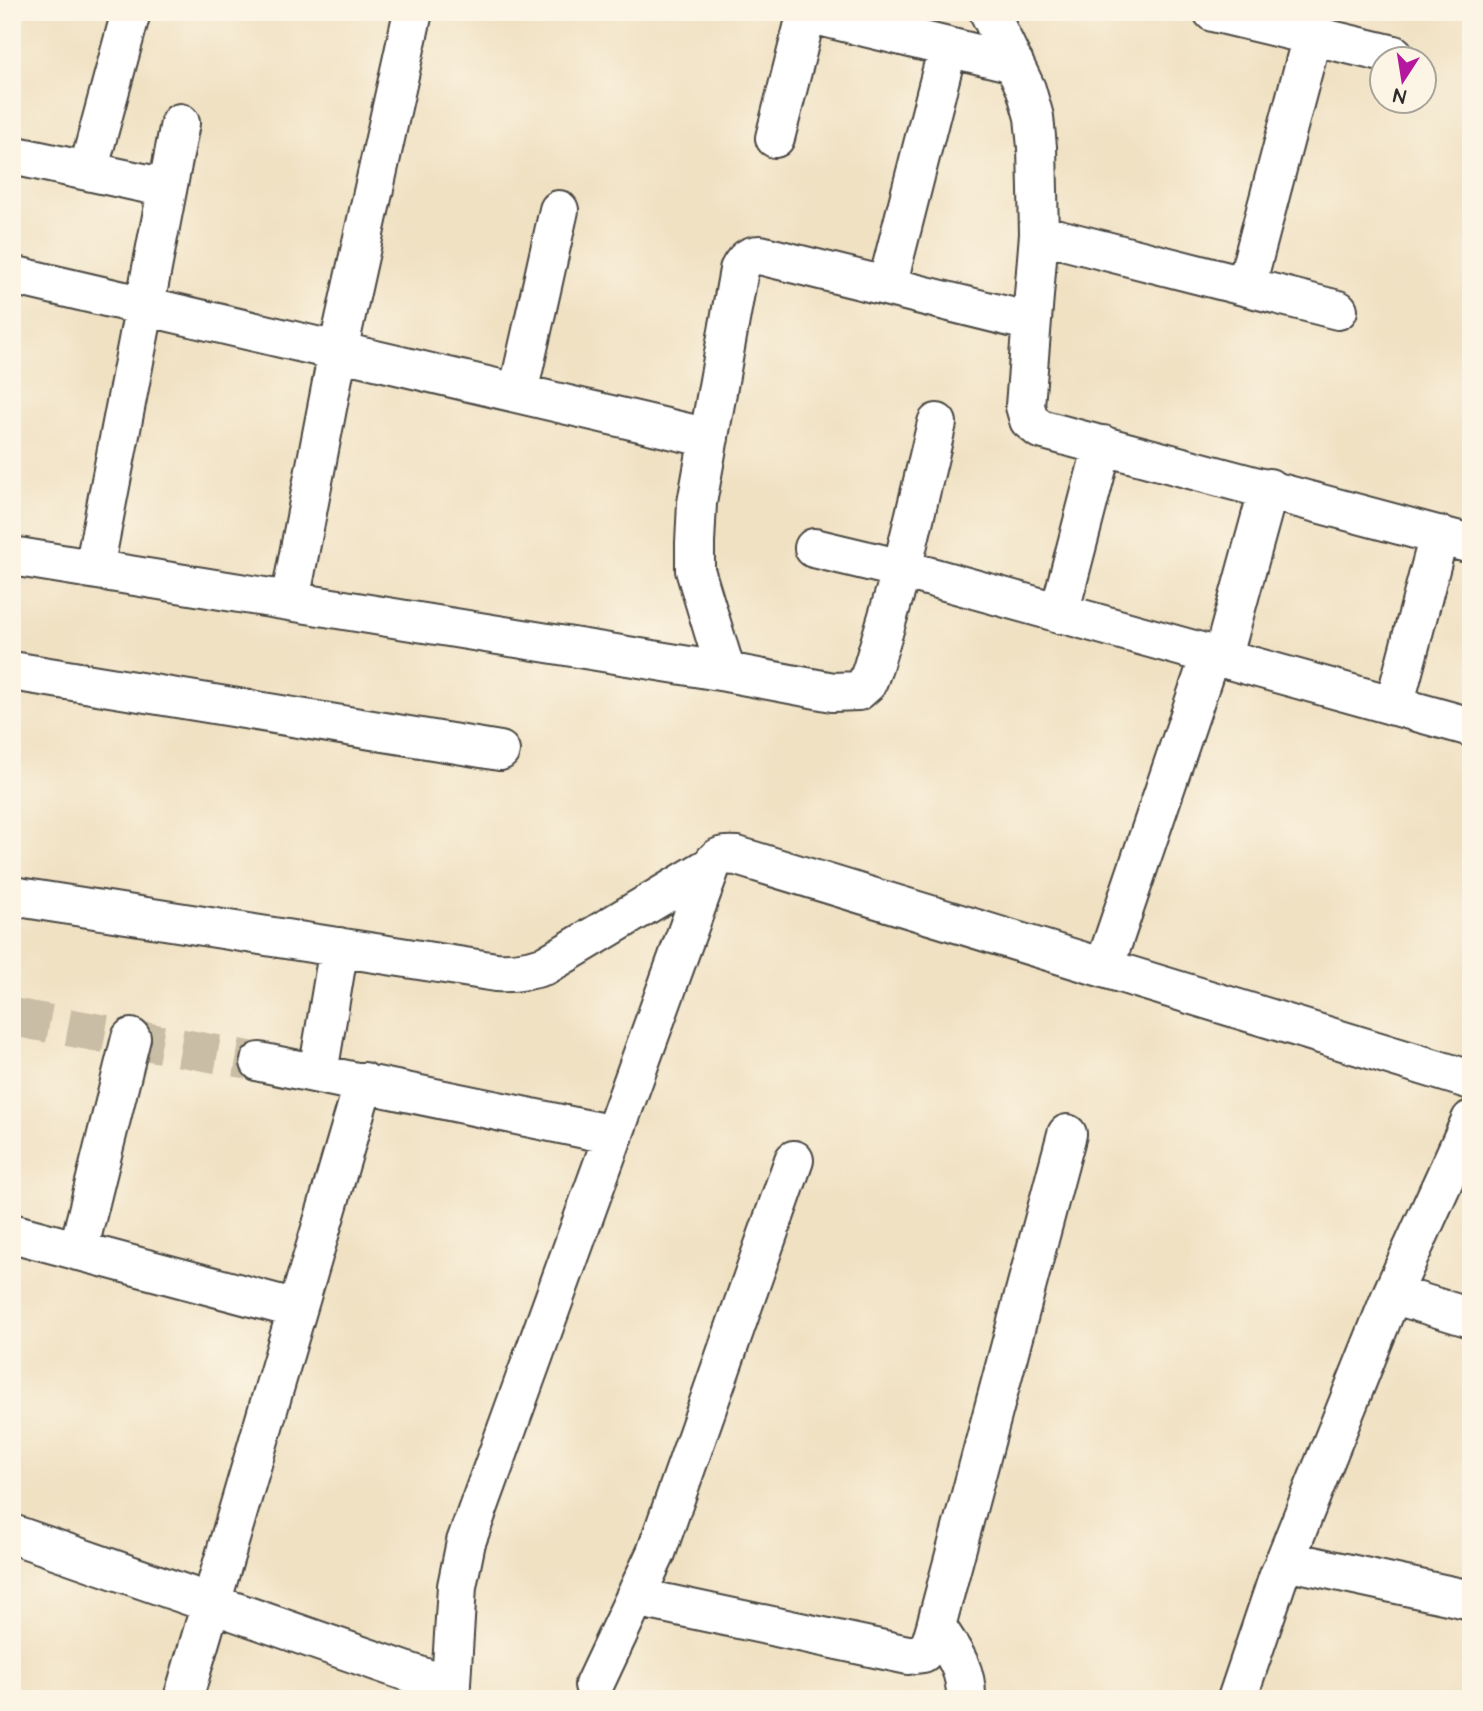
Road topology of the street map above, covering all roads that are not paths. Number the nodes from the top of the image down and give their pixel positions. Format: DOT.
graph roads {
  1 [pos="131,12"];
  2 [pos="413,12"];
  3 [pos="989,12"];
  4 [pos="1213,12"];
  5 [pos="807,13"];
  6 [pos="1312,36"];
  7 [pos="948,47"];
  8 [pos="1368,49"];
  9 [pos="1014,63"];
  10 [pos="180,123"];
  11 [pos="775,138"];
  12 [pos="12,155"];
  13 [pos="88,171"];
  14 [pos="167,188"];
  15 [pos="559,210"];
  16 [pos="1039,234"];
  17 [pos="12,275"];
  18 [pos="887,286"];
  19 [pos="1246,286"];
  20 [pos="143,306"];
  21 [pos="1338,310"];
  22 [pos="1031,322"];
  23 [pos="338,351"];
  24 [pos="518,393"];
  25 [pos="937,423"];
  26 [pos="709,438"];
  27 [pos="1103,445"];
  28 [pos="1269,488"];
  29 [pos="1455,540"];
  30 [pos="814,548"];
  31 [pos="12,556"];
  32 [pos="94,569"];
  33 [pos="902,569"];
  34 [pos="290,601"];
  35 [pos="1059,614"];
  36 [pos="1216,657"];
  37 [pos="12,671"];
  38 [pos="726,672"];
  39 [pos="1394,706"];
  40 [pos="1471,727"];
  41 [pos="500,751"];
  42 [pos="712,866"];
  43 [pos="12,896"];
  44 [pos="339,947"];
  45 [pos="1104,968"];
  46 [pos="131,1038"];
  47 [pos="260,1062"];
  48 [pos="318,1073"];
  49 [pos="1471,1080"];
  50 [pos="364,1082"];
  51 [pos="1471,1121"];
  52 [pos="1067,1134"];
  53 [pos="614,1135"];
  54 [pos="794,1160"];
  55 [pos="12,1233"];
  56 [pos="78,1251"];
  57 [pos="1392,1294"];
  58 [pos="298,1309"];
  59 [pos="1471,1318"];
  60 [pos="12,1534"];
  61 [pos="1285,1560"];
  62 [pos="635,1597"];
  63 [pos="1471,1600"];
  64 [pos="211,1604"];
  65 [pos="936,1626"];
  66 [pos="594,1685"];
  67 [pos="450,1693"];
  68 [pos="1248,1697"];
  69 [pos="183,1699"];
  70 [pos="966,1699"];
  1 -- 13 [label="street"];
  2 -- 23 [label="street"];
  3 -- 9 [label="street"];
  4 -- 6 [label="street"];
  5 -- 7 [label="street"];
  5 -- 11 [label="street"];
  6 -- 8 [label="street"];
  6 -- 19 [label="street"];
  7 -- 9 [label="street"];
  7 -- 18 [label="street"];
  9 -- 16 [label="street"];
  10 -- 14 [label="street"];
  12 -- 13 [label="street"];
  13 -- 14 [label="street"];
  14 -- 20 [label="street"];
  15 -- 24 [label="street"];
  16 -- 19 [label="street"];
  16 -- 22 [label="street"];
  17 -- 20 [label="street"];
  18 -- 22 [label="street"];
  18 -- 26 [label="street"];
  19 -- 21 [label="street"];
  20 -- 23 [label="street"];
  20 -- 32 [label="street"];
  22 -- 27 [label="street"];
  23 -- 24 [label="street"];
  23 -- 34 [label="street"];
  24 -- 26 [label="street"];
  25 -- 33 [label="street"];
  26 -- 38 [label="street"];
  27 -- 28 [label="street"];
  27 -- 35 [label="street"];
  28 -- 29 [label="street"];
  28 -- 36 [label="street"];
  29 -- 39 [label="street"];
  30 -- 33 [label="street"];
  31 -- 32 [label="street"];
  32 -- 34 [label="street"];
  33 -- 35 [label="street"];
  33 -- 38 [label="street"];
  34 -- 38 [label="street"];
  35 -- 36 [label="street"];
  36 -- 39 [label="street"];
  36 -- 45 [label="street"];
  37 -- 41 [label="street"];
  39 -- 40 [label="street"];
  42 -- 44 [label="street"];
  42 -- 45 [label="street"];
  42 -- 53 [label="street"];
  43 -- 44 [label="street"];
  44 -- 48 [label="street"];
  45 -- 49 [label="street"];
  46 -- 56 [label="street"];
  47 -- 48 [label="street"];
  48 -- 50 [label="street"];
  50 -- 53 [label="street"];
  50 -- 58 [label="street"];
  51 -- 57 [label="street"];
  52 -- 65 [label="street"];
  53 -- 67 [label="street"];
  54 -- 62 [label="street"];
  55 -- 56 [label="street"];
  56 -- 58 [label="street"];
  57 -- 59 [label="street"];
  57 -- 61 [label="street"];
  58 -- 64 [label="street"];
  60 -- 64 [label="street"];
  61 -- 63 [label="street"];
  61 -- 68 [label="street"];
  62 -- 65 [label="street"];
  62 -- 66 [label="street"];
  64 -- 67 [label="street"];
  64 -- 69 [label="street"];
  65 -- 70 [label="street"];
}
